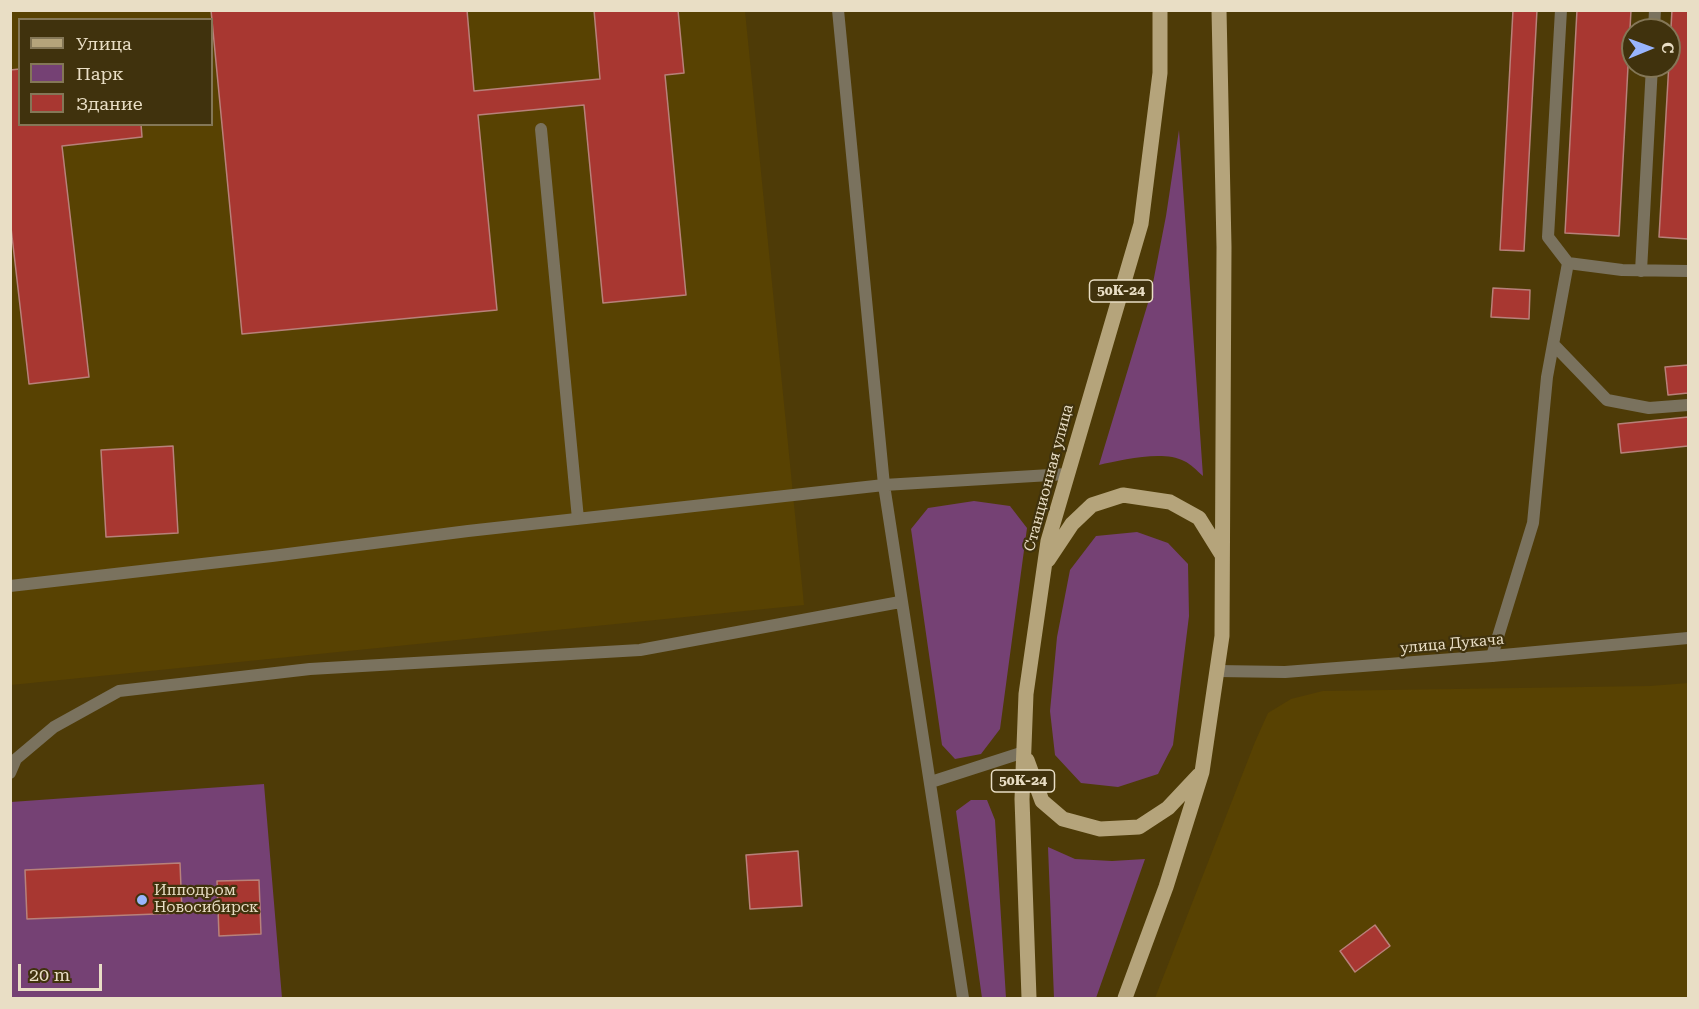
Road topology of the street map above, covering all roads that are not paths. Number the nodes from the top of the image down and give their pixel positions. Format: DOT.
graph roads {
  1 [pos="838,10"];
  2 [pos="1160,10"];
  3 [pos="1219,10"];
  4 [pos="1561,10"];
  5 [pos="1651,78"];
  6 [pos="541,129"];
  7 [pos="1568,263"];
  8 [pos="1641,271"];
  9 [pos="1689,271"];
  10 [pos="1552,344"];
  11 [pos="1689,405"];
  12 [pos="1067,474"];
  13 [pos="884,485"];
  14 [pos="578,519"];
  15 [pos="1222,555"];
  16 [pos="1045,564"];
  17 [pos="10,586"];
  18 [pos="900,602"];
  19 [pos="1689,638"];
  20 [pos="1492,656"];
  21 [pos="1217,671"];
  22 [pos="1024,752"];
  23 [pos="1202,771"];
  24 [pos="10,773"];
  25 [pos="931,782"];
  26 [pos="963,999"];
  27 [pos="1029,999"];
  28 [pos="1125,999"];
  1 -- 13 [label="street"];
  2 -- 12 [label="main road, Станционная улица / 50К-24"];
  3 -- 15 [label="main road"];
  4 -- 7 [label="street"];
  5 -- 8 [label="street"];
  6 -- 14 [label="street"];
  7 -- 8 [label="street"];
  7 -- 10 [label="street"];
  8 -- 9 [label="street"];
  10 -- 11 [label="street"];
  10 -- 20 [label="street"];
  12 -- 13 [label="street"];
  12 -- 16 [label="main road, Станционная улица / 50К-24"];
  13 -- 14 [label="street"];
  13 -- 18 [label="street"];
  14 -- 17 [label="street"];
  15 -- 16 [label="main road"];
  15 -- 21 [label="main road"];
  16 -- 22 [label="main road, Станционная улица / 50К-24"];
  18 -- 24 [label="street"];
  18 -- 25 [label="street"];
  19 -- 20 [label="street, улица Дукача"];
  20 -- 21 [label="street, улица Дукача"];
  21 -- 23 [label="main road"];
  22 -- 23 [label="main road"];
  22 -- 25 [label="street"];
  22 -- 27 [label="main road, Станционная улица / 50К-24"];
  23 -- 28 [label="main road"];
  25 -- 26 [label="street"];
}
